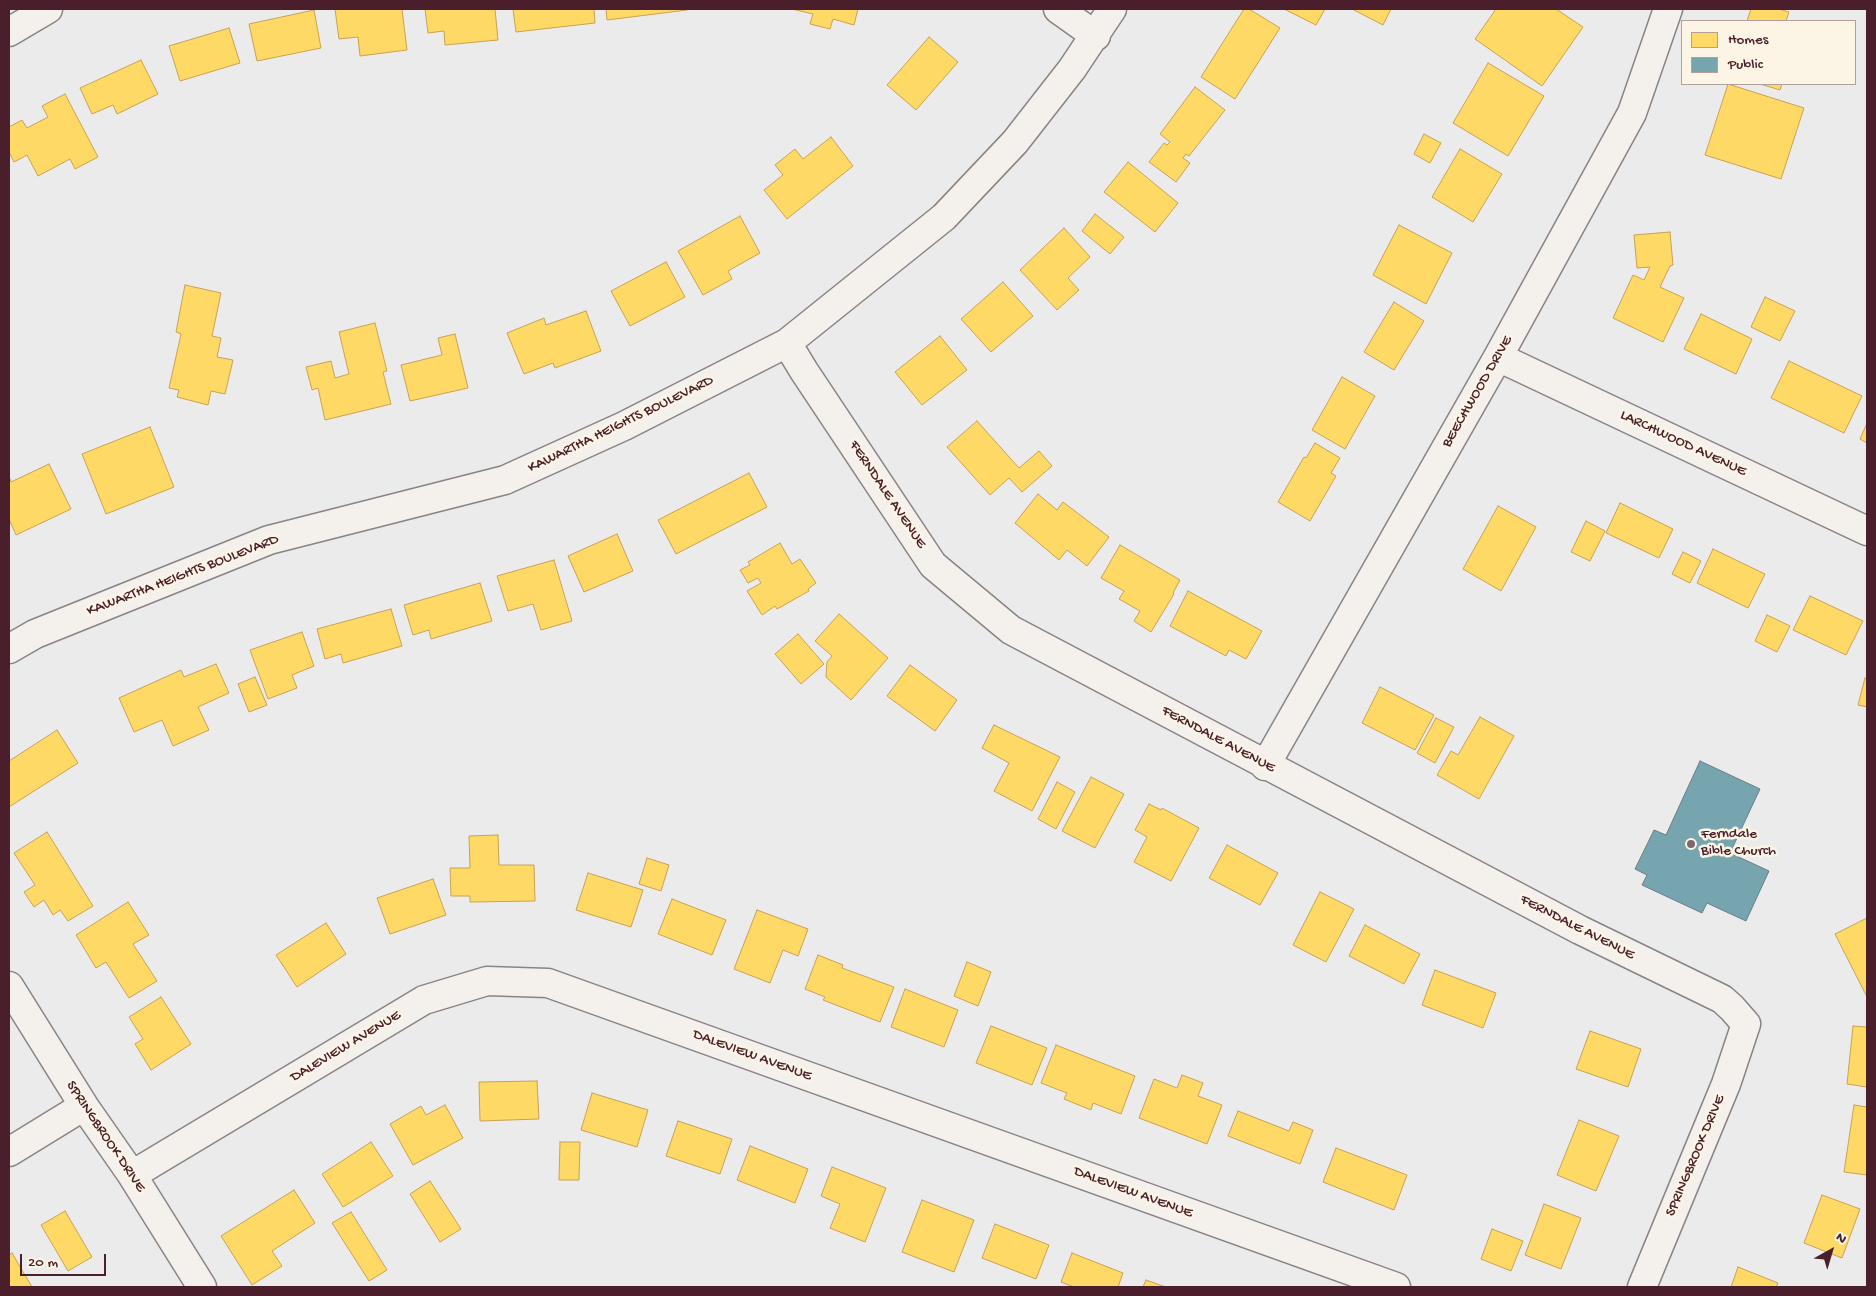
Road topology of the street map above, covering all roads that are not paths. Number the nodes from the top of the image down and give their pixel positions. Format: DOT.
graph roads {
  1 [pos="48,9"];
  2 [pos="1058,9"];
  3 [pos="1112,9"];
  4 [pos="1668,9"];
  5 [pos="9,32"];
  6 [pos="1096,36"];
  7 [pos="787,343"];
  8 [pos="1498,357"];
  9 [pos="1867,531"];
  10 [pos="9,649"];
  11 [pos="1265,766"];
  12 [pos="9,986"];
  13 [pos="1746,1024"];
  14 [pos="84,1106"];
  15 [pos="9,1152"];
  16 [pos="132,1175"];
  17 [pos="202,1287"];
  18 [pos="1396,1287"];
  19 [pos="1642,1287"];
  1 -- 5 [label="street"];
  2 -- 6 [label="street"];
  3 -- 6 [label="street, KAWARTHA HEIGHTS BOULEVARD"];
  4 -- 8 [label="street, BEECHWOOD DRIVE"];
  6 -- 7 [label="street, KAWARTHA HEIGHTS BOULEVARD"];
  7 -- 10 [label="street, KAWARTHA HEIGHTS BOULEVARD"];
  7 -- 11 [label="street, FERNDALE AVENUE"];
  8 -- 9 [label="street, LARCHWOOD AVENUE"];
  8 -- 11 [label="street, BEECHWOOD DRIVE"];
  11 -- 13 [label="street, FERNDALE AVENUE"];
  12 -- 14 [label="street, SPRINGBROOK DRIVE"];
  13 -- 19 [label="street, SPRINGBROOK DRIVE"];
  14 -- 15 [label="street"];
  14 -- 16 [label="street, SPRINGBROOK DRIVE"];
  16 -- 17 [label="street, SPRINGBROOK DRIVE"];
  16 -- 18 [label="street, DALEVIEW AVENUE"];
}
